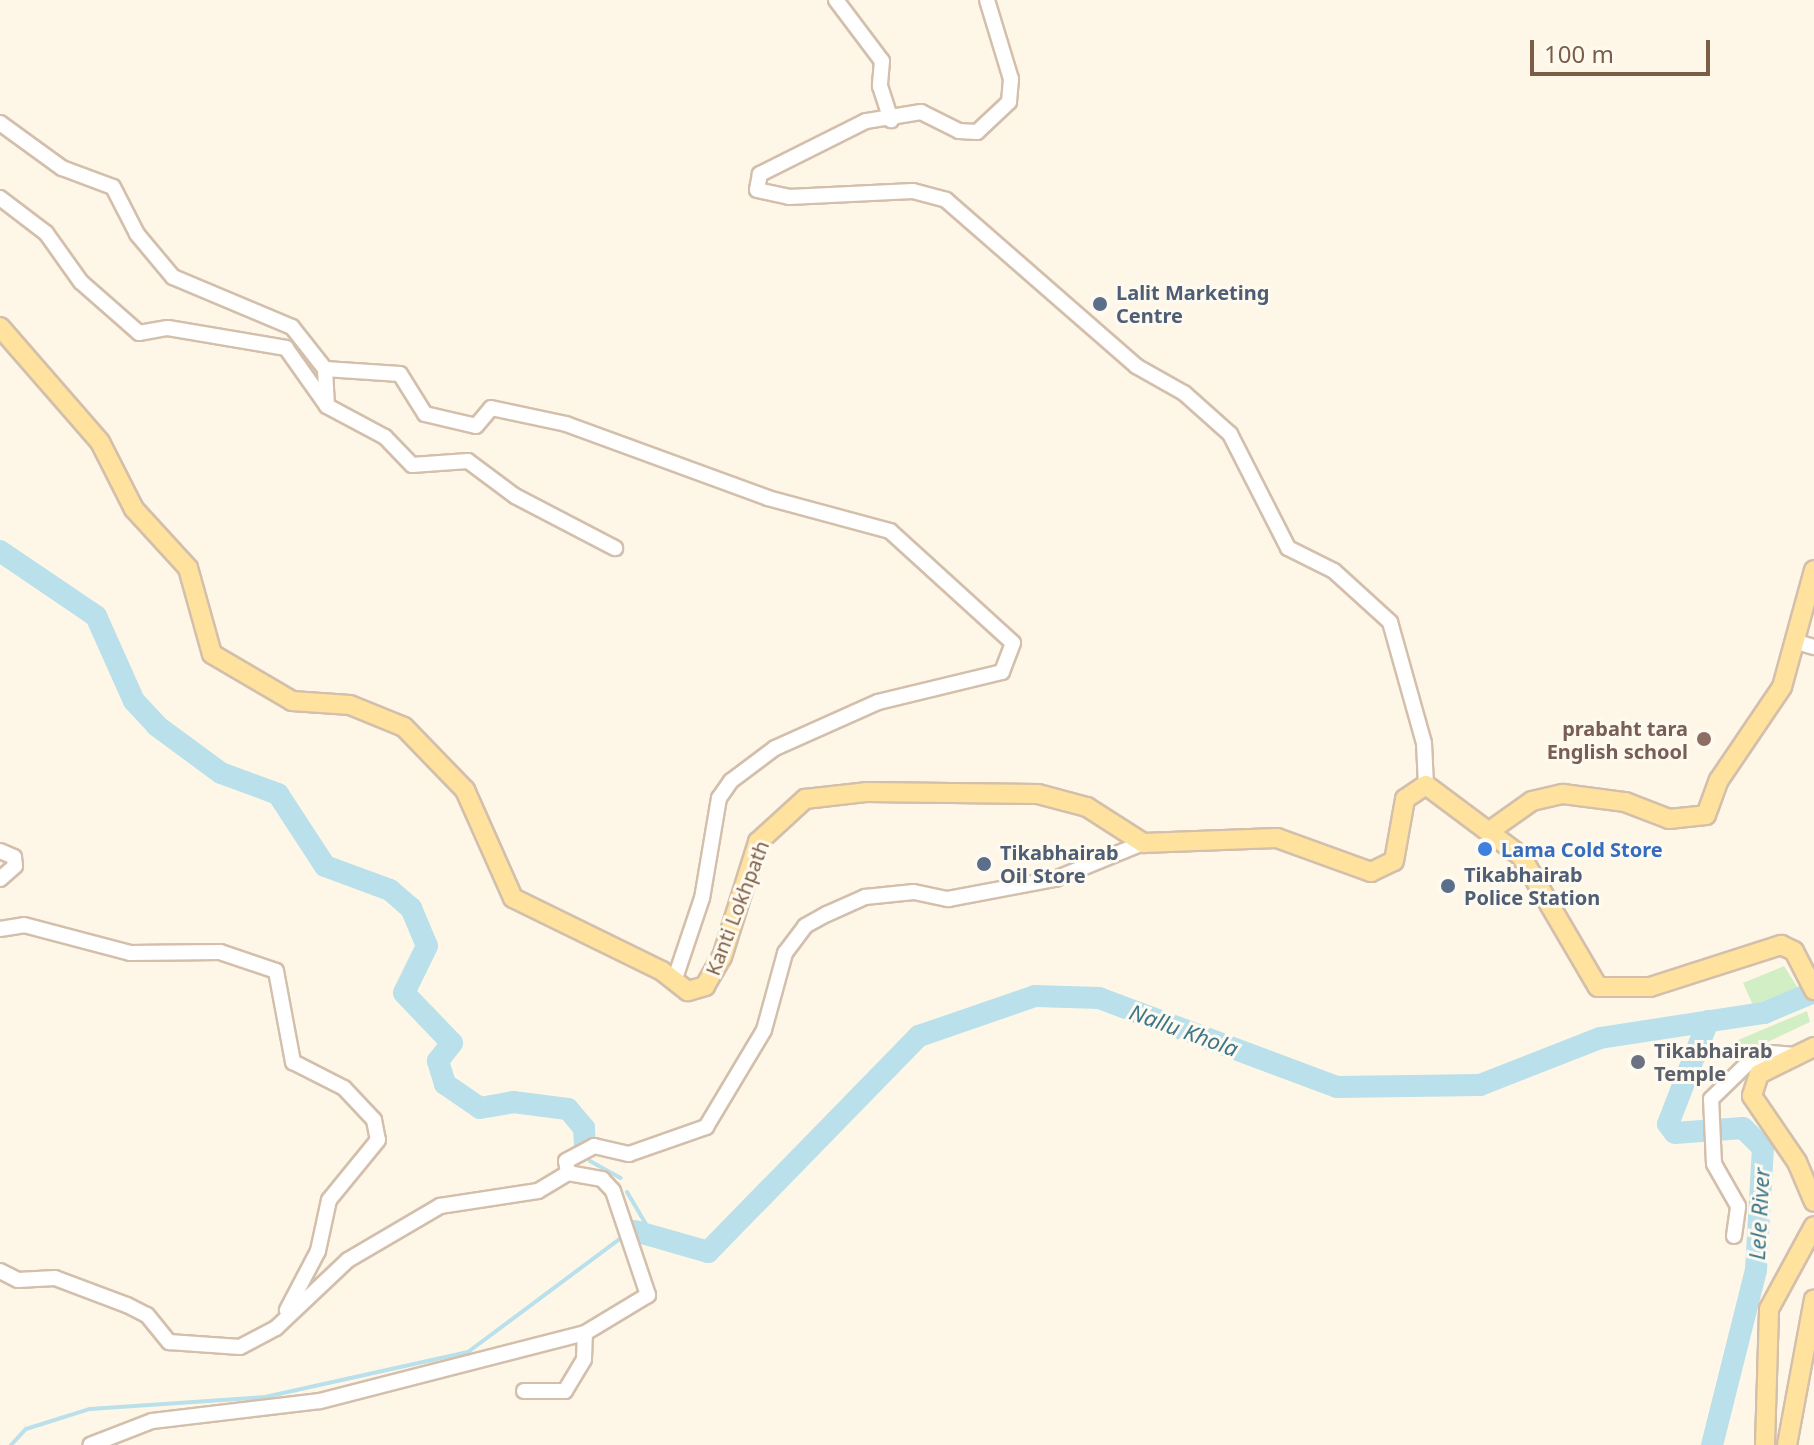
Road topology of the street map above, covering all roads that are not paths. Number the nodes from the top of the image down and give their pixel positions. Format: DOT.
graph roads {
  1 [pos="836,0"];
  2 [pos="987,0"];
  3 [pos="891,120"];
  4 [pos="0,123"];
  5 [pos="0,198"];
  6 [pos="0,327"];
  7 [pos="325,369"];
  8 [pos="327,406"];
  9 [pos="615,548"];
  10 [pos="1814,570"];
  11 [pos="1793,641"];
  12 [pos="1814,647"];
  13 [pos="1426,785"];
  14 [pos="1491,830"];
  15 [pos="1143,843"];
  16 [pos="0,851"];
  17 [pos="0,879"];
  18 [pos="0,929"];
  19 [pos="674,981"];
  20 [pos="1814,990"];
  21 [pos="1814,1047"];
  22 [pos="1795,1055"];
  23 [pos="568,1173"];
  24 [pos="1814,1202"];
  25 [pos="1814,1226"];
  26 [pos="1734,1236"];
  27 [pos="0,1271"];
  28 [pos="1814,1299"];
  29 [pos="276,1328"];
  30 [pos="585,1333"];
  31 [pos="524,1391"];
  32 [pos="90,1445"];
  33 [pos="1765,1445"];
  34 [pos="1787,1445"];
  1 -- 3 [label="street"];
  2 -- 3 [label="street"];
  3 -- 13 [label="street"];
  4 -- 7 [label="street"];
  5 -- 8 [label="street"];
  6 -- 19 [label="main road, Kanti Lokhpath"];
  7 -- 8 [label="street"];
  7 -- 19 [label="street"];
  8 -- 9 [label="street"];
  10 -- 11 [label="main road"];
  11 -- 12 [label="street"];
  11 -- 14 [label="main road"];
  13 -- 14 [label="main road"];
  13 -- 15 [label="main road"];
  14 -- 20 [label="main road"];
  15 -- 19 [label="main road, Kanti Lokhpath"];
  15 -- 23 [label="street"];
  16 -- 17 [label="street"];
  18 -- 29 [label="street"];
  21 -- 22 [label="main road"];
  22 -- 24 [label="main road"];
  22 -- 26 [label="street"];
  23 -- 29 [label="street"];
  23 -- 30 [label="street"];
  25 -- 33 [label="main road"];
  27 -- 29 [label="street"];
  28 -- 34 [label="main road"];
  30 -- 31 [label="street"];
  30 -- 32 [label="street"];
}
